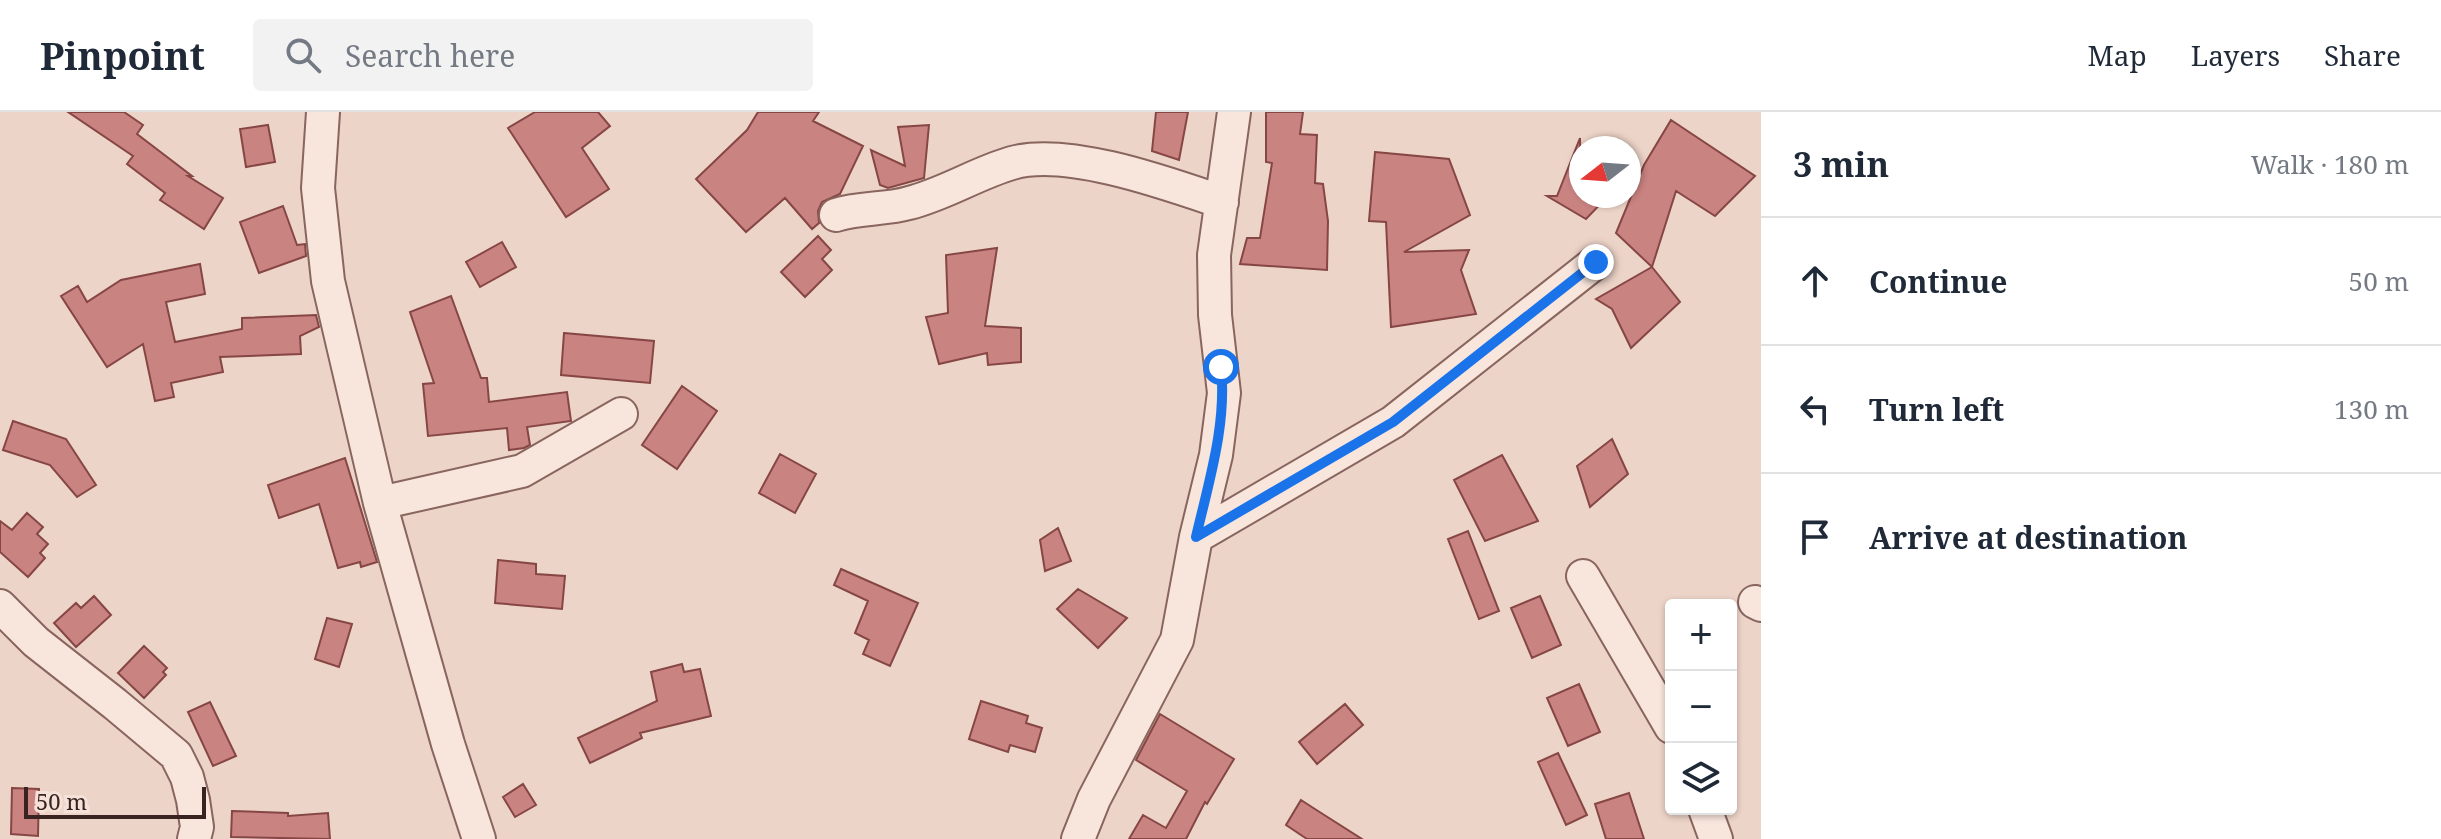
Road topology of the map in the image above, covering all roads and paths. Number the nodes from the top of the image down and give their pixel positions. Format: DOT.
graph roads {
  1 [pos="323,112"];
  2 [pos="1234,112"];
  3 [pos="1222,202"];
  4 [pos="836,215"];
  5 [pos="1596,262"];
  6 [pos="621,414"];
  7 [pos="380,503"];
  8 [pos="1196,537"];
  9 [pos="1583,576"];
  10 [pos="0,606"];
  11 [pos="1665,717"];
  12 [pos="1707,815"];
  13 [pos="194,839"];
  14 [pos="479,839"];
  15 [pos="1078,839"];
  16 [pos="1716,839"];
  1 -- 7 [label="street"];
  2 -- 3 [label="street"];
  3 -- 4 [label="street"];
  3 -- 8 [label="street"];
  5 -- 8 [label="street"];
  6 -- 7 [label="street"];
  7 -- 14 [label="street"];
  8 -- 15 [label="street"];
  9 -- 11 [label="street"];
  10 -- 13 [label="street"];
  12 -- 16 [label="street"];
}
